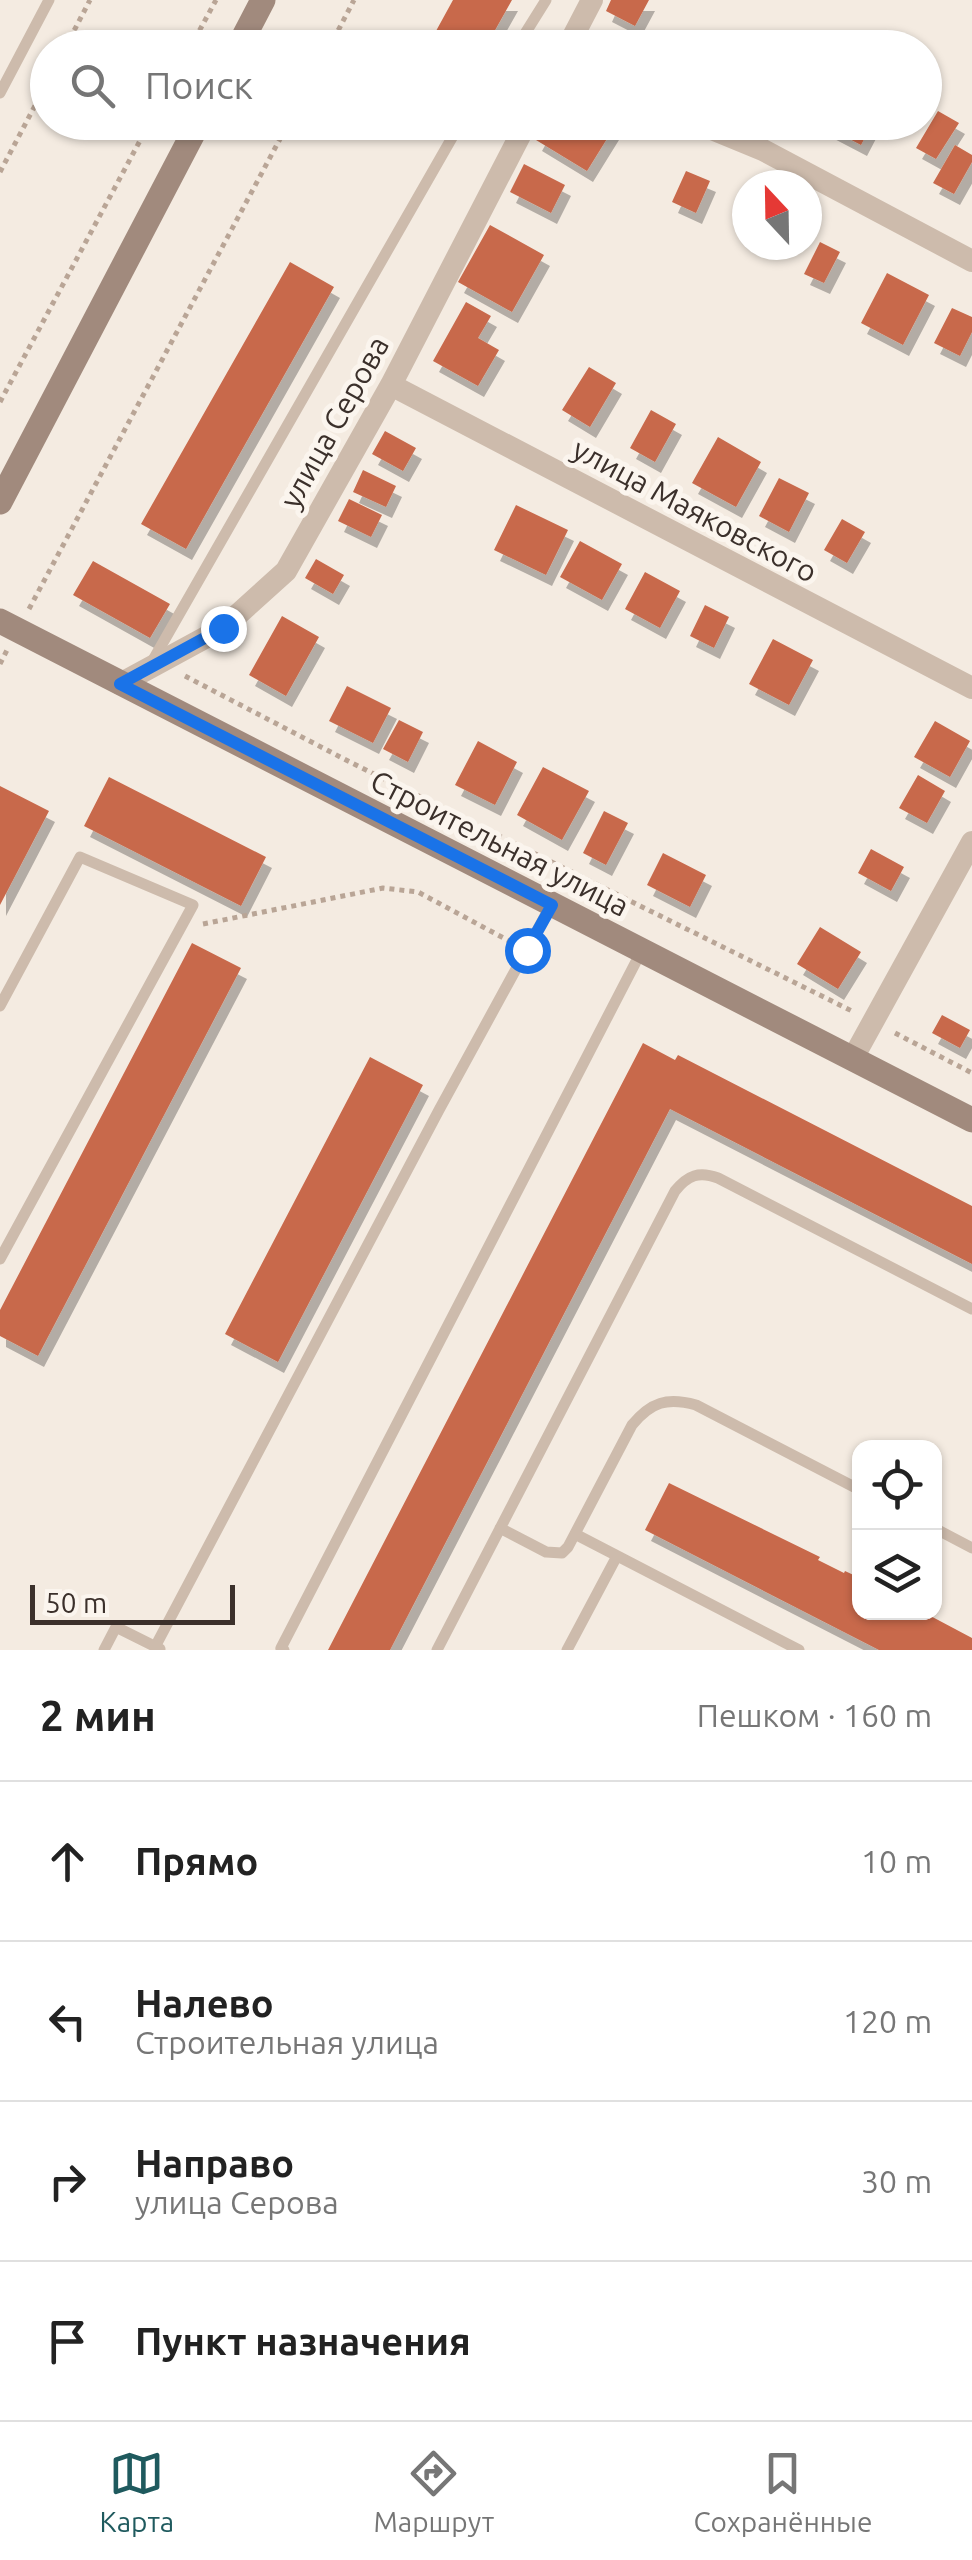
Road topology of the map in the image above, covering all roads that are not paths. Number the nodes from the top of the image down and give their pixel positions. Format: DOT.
graph roads {
  1 [pos="49,0"];
  2 [pos="264,0"];
  3 [pos="546,0"];
  4 [pos="592,0"];
  5 [pos="33,30"];
  6 [pos="248,30"];
  7 [pos="527,30"];
  8 [pos="576,30"];
  9 [pos="30,36"];
  10 [pos="0,94"];
  11 [pos="190,140"];
  12 [pos="451,140"];
  13 [pos="518,140"];
  14 [pos="739,140"];
  15 [pos="972,261"];
  16 [pos="391,385"];
  17 [pos="0,502"];
  18 [pos="9,626"];
  19 [pos="154,665"];
  20 [pos="120,684"];
  21 [pos="972,688"];
  22 [pos="972,842"];
  23 [pos="552,905"];
  24 [pos="641,952"];
  25 [pos="0,1006"];
  26 [pos="853,1058"];
  27 [pos="972,1120"];
  28 [pos="0,1258"];
  29 [pos="972,1309"];
  30 [pos="852,1486"];
  31 [pos="500,1528"];
  32 [pos="938,1530"];
  33 [pos="575,1534"];
  34 [pos="972,1548"];
  35 [pos="617,1556"];
  36 [pos="158,1648"];
  37 [pos="281,1649"];
  38 [pos="104,1650"];
  39 [pos="437,1650"];
  40 [pos="567,1650"];
  41 [pos="800,1650"];
  1 -- 5 [label="lane"];
  2 -- 6 [label="street"];
  3 -- 7 [label="lane"];
  4 -- 8 [label="street"];
  9 -- 10 [label="lane"];
  11 -- 17 [label="street"];
  12 -- 19 [label="lane"];
  13 -- 16 [label="street, улица Серова"];
  14 -- 15 [label="street"];
  16 -- 19 [label="street, улица Серова"];
  16 -- 21 [label="street, улица Маяковского"];
  18 -- 20 [label="street, Строительная улица"];
  19 -- 20 [label="street, улица Серова"];
  20 -- 23 [label="street, Строительная улица"];
  22 -- 26 [label="street"];
  23 -- 24 [label="street, Строительная улица"];
  23 -- 36 [label="lane"];
  24 -- 26 [label="street, Строительная улица"];
  24 -- 37 [label="lane"];
  25 -- 28 [label="lane"];
  26 -- 27 [label="street, Строительная улица"];
  29 -- 31 [label="lane"];
  30 -- 33 [label="lane"];
  31 -- 33 [label="lane"];
  31 -- 39 [label="lane"];
  32 -- 34 [label="lane"];
  33 -- 35 [label="lane"];
  35 -- 40 [label="lane"];
  35 -- 41 [label="lane"];
  36 -- 38 [label="lane"];
}
